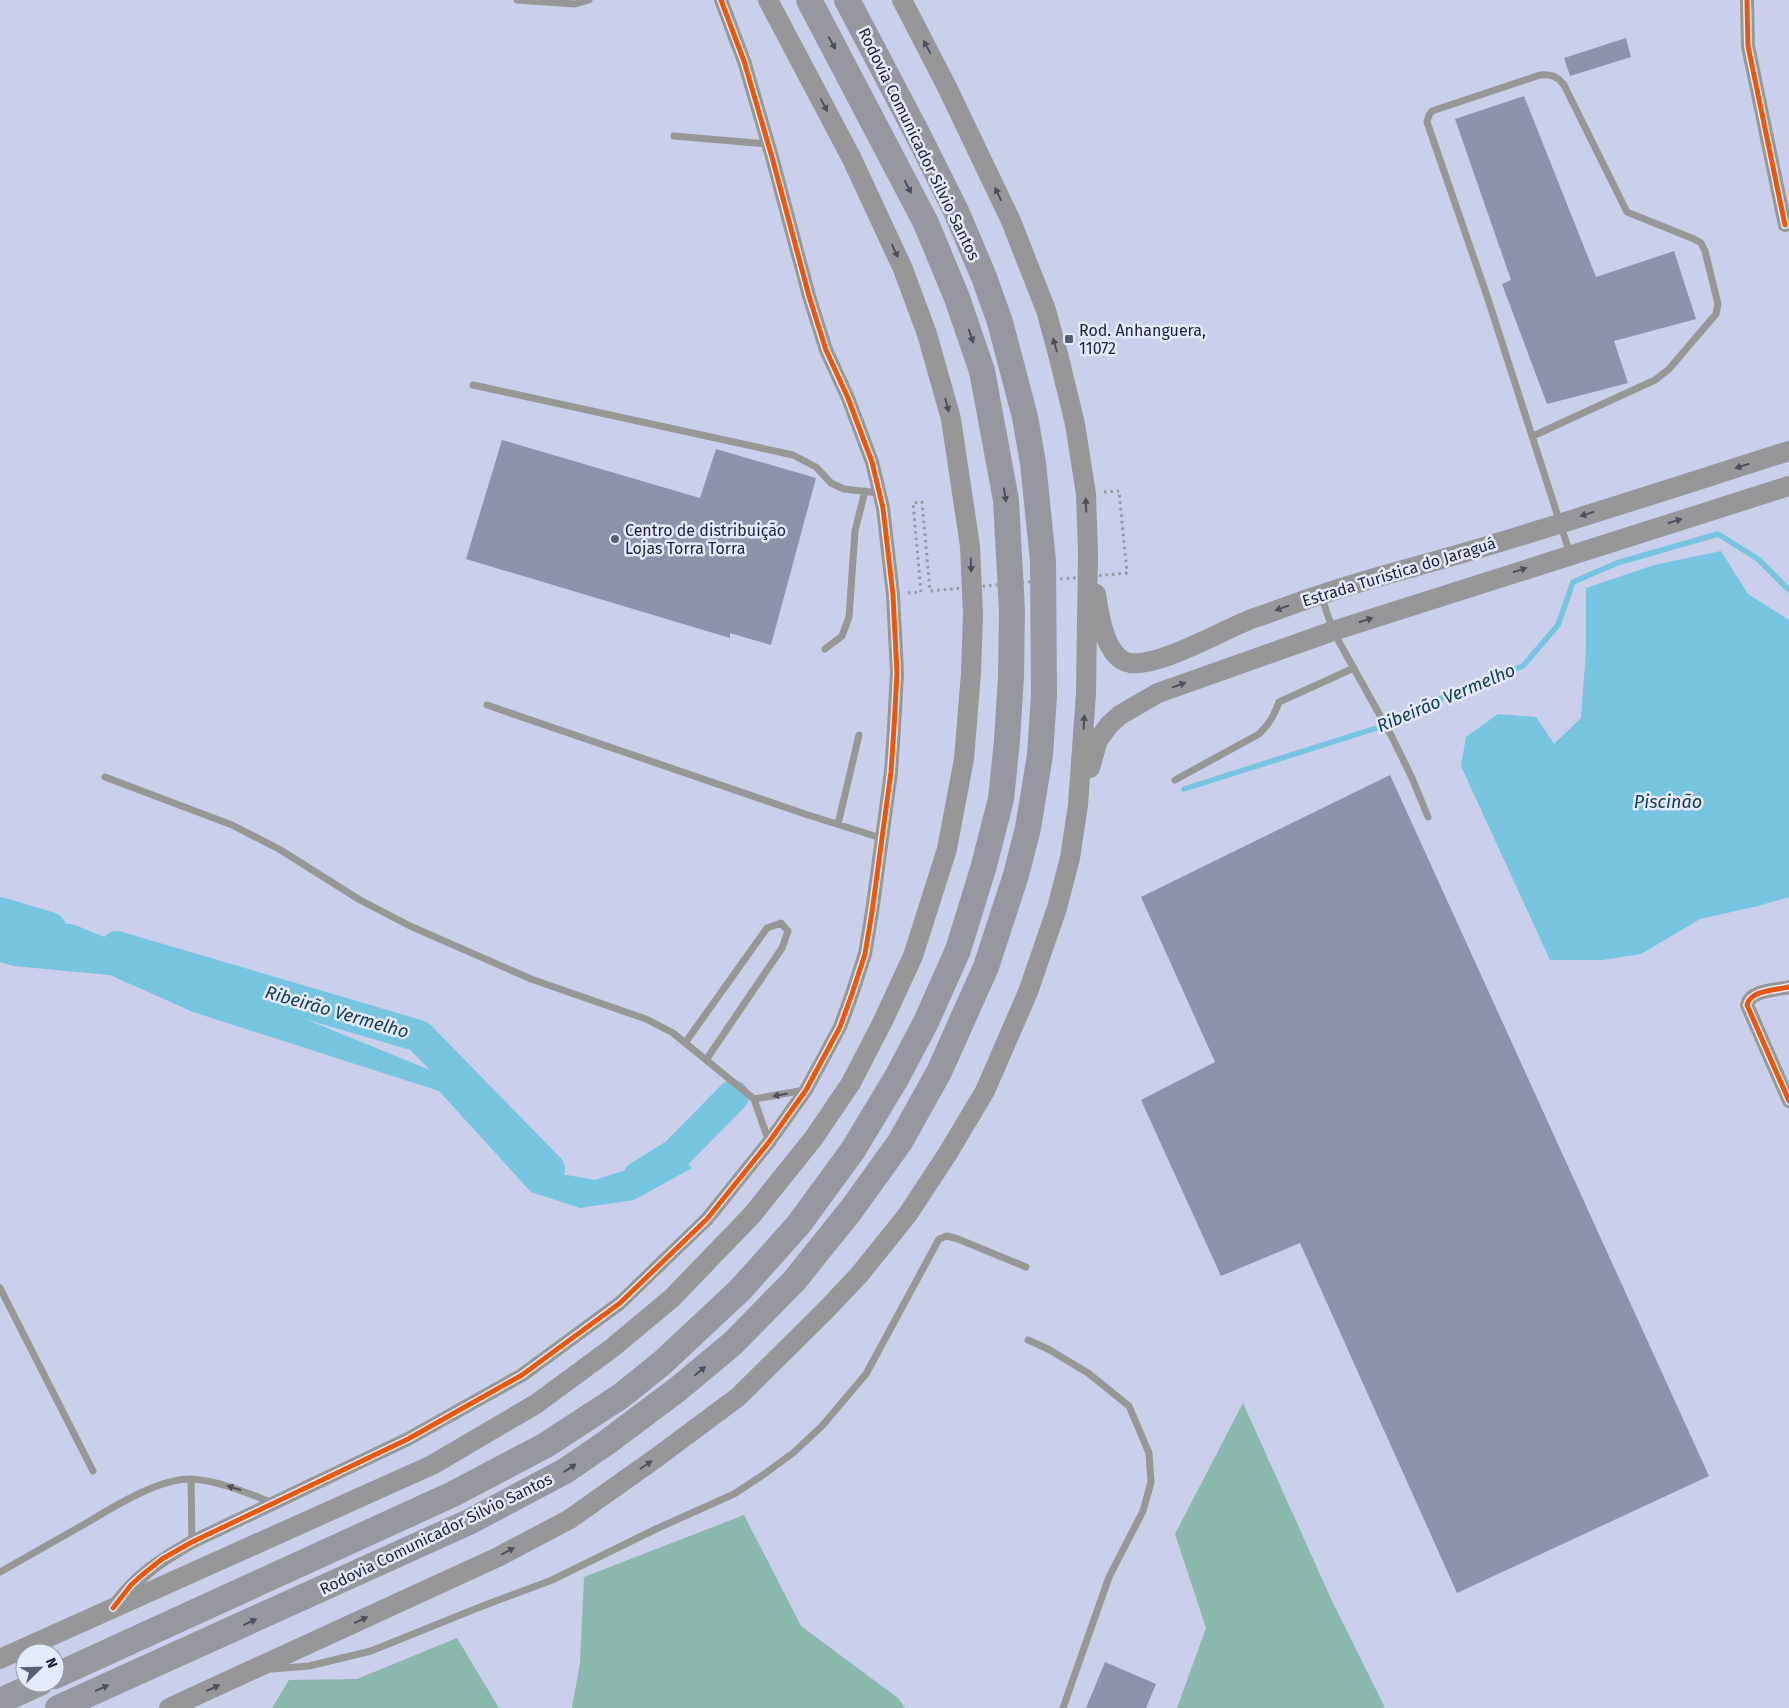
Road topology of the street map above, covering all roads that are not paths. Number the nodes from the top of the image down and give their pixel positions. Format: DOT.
graph roads {
  1 [pos="517,0"];
  2 [pos="589,0"];
  3 [pos="720,0"];
  4 [pos="768,0"];
  5 [pos="809,0"];
  6 [pos="847,0"];
  7 [pos="902,0"];
  8 [pos="1746,0"];
  9 [pos="674,136"];
  10 [pos="768,144"];
  11 [pos="1785,226"];
  12 [pos="473,385"];
  13 [pos="1533,436"];
  14 [pos="1789,451"];
  15 [pos="1789,486"];
  16 [pos="872,492"];
  17 [pos="1560,522"];
  18 [pos="1088,553"];
  19 [pos="1570,554"];
  20 [pos="1321,594"];
  21 [pos="1333,631"];
  22 [pos="825,649"];
  23 [pos="1354,668"];
  24 [pos="487,705"];
  25 [pos="859,735"];
  26 [pos="105,777"];
  27 [pos="1176,780"];
  28 [pos="1078,805"];
  29 [pos="1428,817"];
  30 [pos="838,824"];
  31 [pos="881,838"];
  32 [pos="1789,987"];
  33 [pos="684,1043"];
  34 [pos="706,1060"];
  35 [pos="806,1090"];
  36 [pos="754,1099"];
  37 [pos="1789,1101"];
  38 [pos="769,1142"];
  39 [pos="1026,1267"];
  40 [pos="0,1288"];
  41 [pos="1028,1340"];
  42 [pos="93,1471"];
  43 [pos="191,1479"];
  44 [pos="275,1504"];
  45 [pos="192,1542"];
  46 [pos="0,1572"];
  47 [pos="113,1608"];
  48 [pos="0,1658"];
  49 [pos="65,1671"];
  50 [pos="249,1671"];
  51 [pos="18,1693"];
  52 [pos="0,1701"];
  53 [pos="58,1708"];
  54 [pos="169,1708"];
  55 [pos="1063,1708"];
  1 -- 2 [label="lane"];
  3 -- 10 [label="street"];
  4 -- 47 [label="main road, one-way"];
  5 -- 49 [label="highway, Rodovia Comunicador Silvio Santos, one-way"];
  53 -- 6 [label="highway, Rodovia Comunicador Silvio Santos, one-way"];
  18 -- 7 [label="main road, one-way"];
  8 -- 11 [label="street"];
  9 -- 10 [label="lane"];
  10 -- 16 [label="street"];
  12 -- 16 [label="lane"];
  13 -- 13 [label="lane"];
  13 -- 17 [label="lane"];
  14 -- 17 [label="main road, Estrada Turística do Jaraguá, one-way"];
  19 -- 15 [label="main road, Estrada Turística do Jaraguá, one-way"];
  16 -- 22 [label="lane"];
  16 -- 31 [label="street"];
  17 -- 19 [label="lane"];
  17 -- 20 [label="main road, Estrada Turística do Jaraguá"];
  20 -- 18 [label="main road, Estrada Turística do Jaraguá, one-way"];
  28 -- 18 [label="main road, one-way"];
  21 -- 19 [label="main road, Estrada Turística do Jaraguá, one-way"];
  20 -- 21 [label="lane"];
  21 -- 23 [label="lane"];
  28 -- 21 [label="main road, Estrada Turística do Jaraguá, one-way"];
  23 -- 27 [label="lane"];
  23 -- 29 [label="lane"];
  24 -- 30 [label="lane"];
  25 -- 30 [label="lane"];
  26 -- 33 [label="lane"];
  50 -- 28 [label="main road, one-way"];
  30 -- 31 [label="lane"];
  31 -- 35 [label="street"];
  32 -- 37 [label="street"];
  33 -- 34 [label="lane"];
  33 -- 34 [label="lane"];
  34 -- 36 [label="lane"];
  35 -- 36 [label="lane, one-way"];
  35 -- 38 [label="street"];
  36 -- 38 [label="lane"];
  38 -- 44 [label="street"];
  39 -- 50 [label="lane"];
  40 -- 42 [label="lane"];
  41 -- 55 [label="lane"];
  44 -- 43 [label="lane, one-way"];
  43 -- 45 [label="lane"];
  43 -- 46 [label="lane"];
  44 -- 45 [label="street"];
  45 -- 47 [label="street"];
  47 -- 48 [label="main road"];
  54 -- 50 [label="main road, one-way"];
  51 -- 52 [label="highway"];
}
